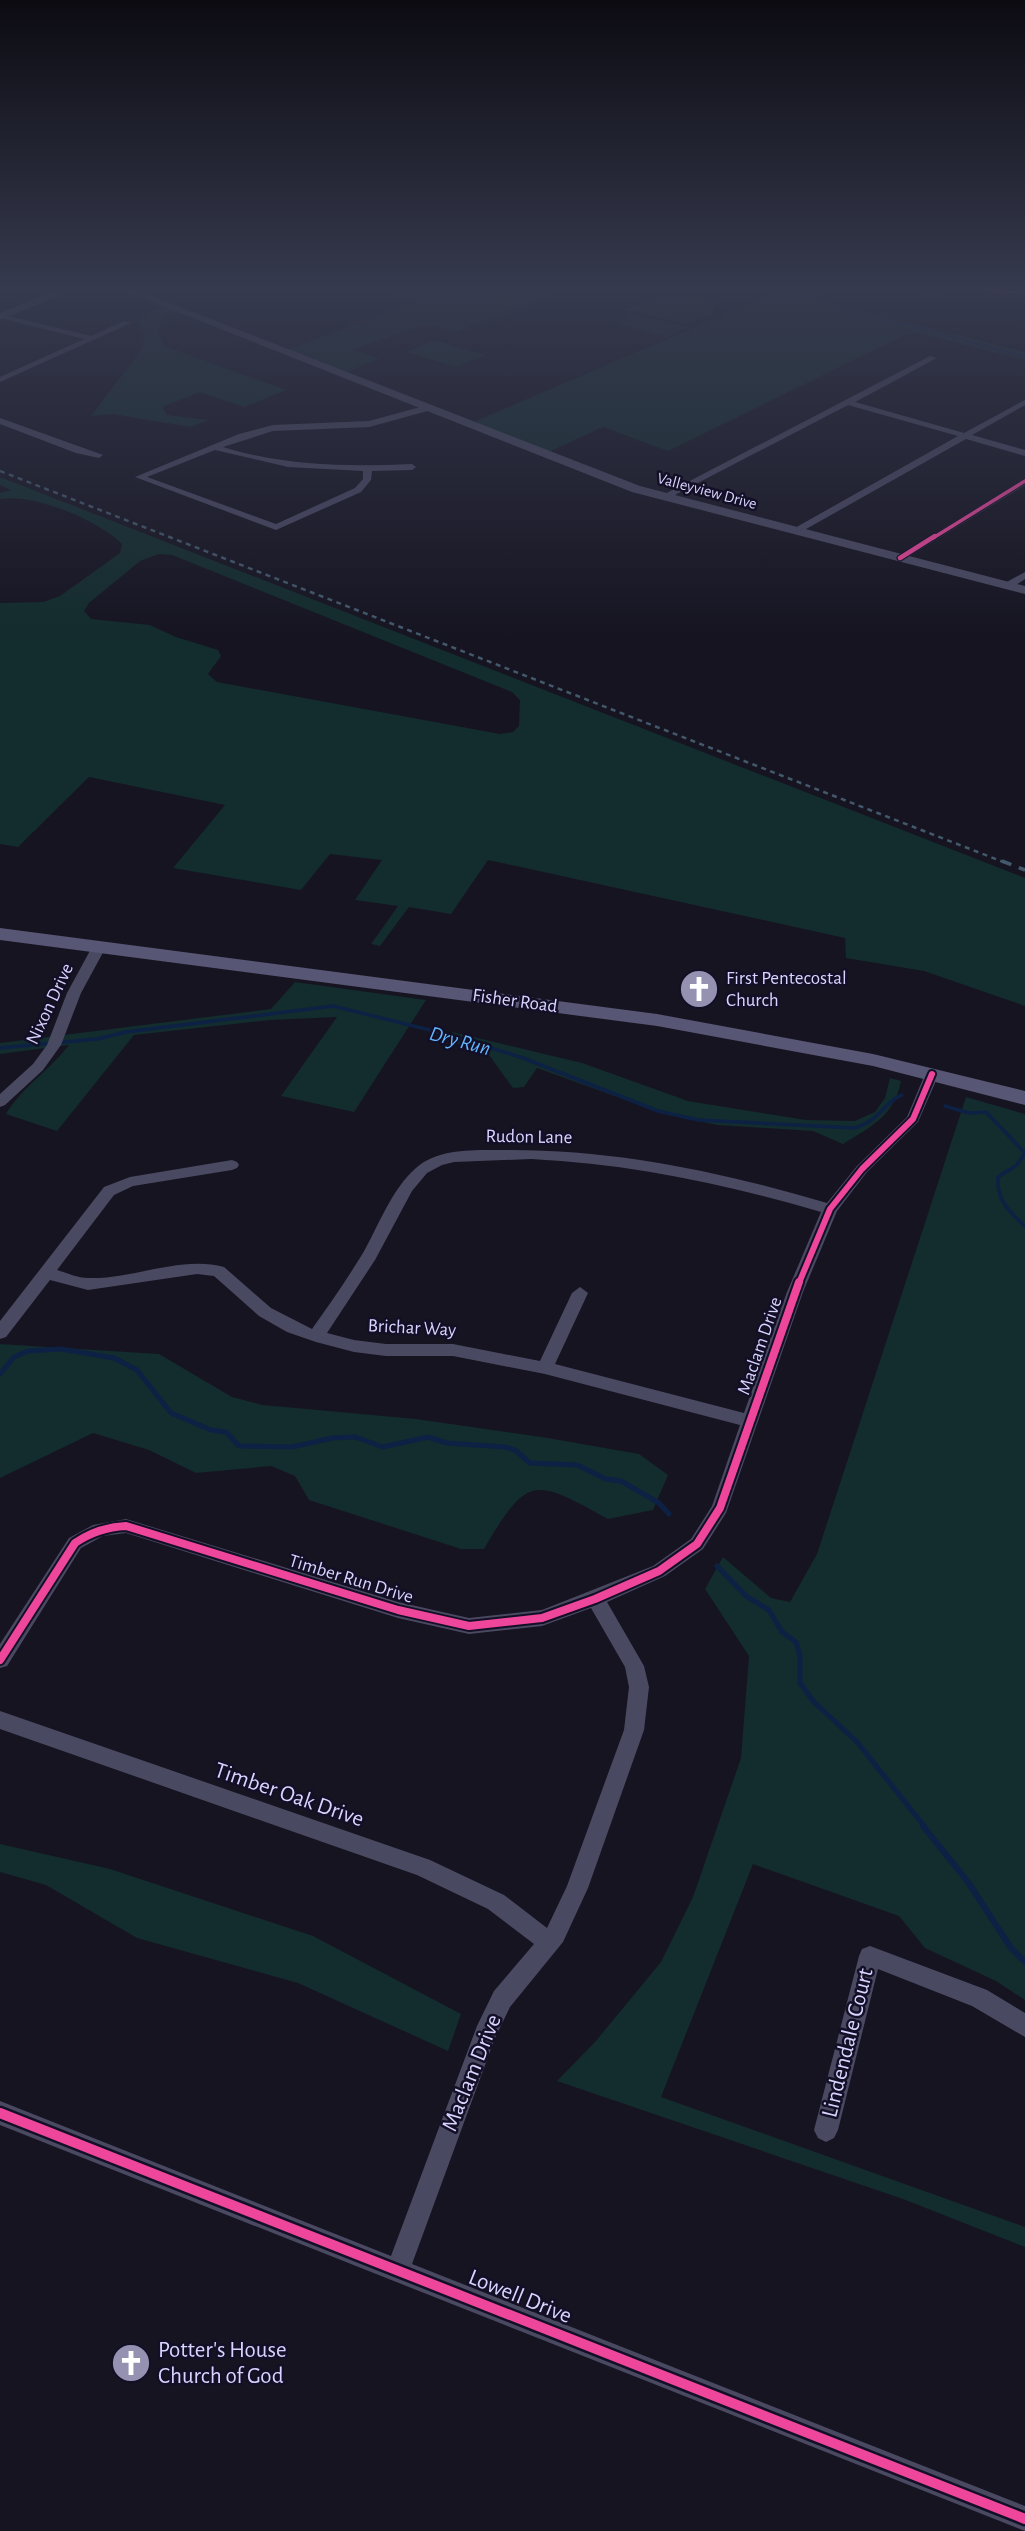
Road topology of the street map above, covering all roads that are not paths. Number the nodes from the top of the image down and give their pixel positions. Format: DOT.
graph roads {
  1 [pos="418,404"];
  2 [pos="843,404"];
  3 [pos="854,404"];
  4 [pos="1021,404"];
  5 [pos="428,408"];
  6 [pos="0,421"];
  7 [pos="965,436"];
  8 [pos="215,447"];
  9 [pos="1025,453"];
  10 [pos="99,455"];
  11 [pos="412,467"];
  12 [pos="368,469"];
  13 [pos="1025,481"];
  14 [pos="664,497"];
  15 [pos="796,531"];
  16 [pos="900,558"];
  17 [pos="1025,575"];
  18 [pos="1009,585"];
  19 [pos="1025,590"];
  20 [pos="0,934"];
  21 [pos="99,947"];
  22 [pos="932,1074"];
  23 [pos="1025,1098"];
  24 [pos="0,1102"];
  25 [pos="232,1166"];
  26 [pos="830,1209"];
  27 [pos="45,1273"];
  28 [pos="580,1293"];
  29 [pos="0,1333"];
  30 [pos="316,1336"];
  31 [pos="545,1368"];
  32 [pos="750,1421"];
  33 [pos="595,1599"];
  34 [pos="0,1660"];
  35 [pos="0,1720"];
  36 [pos="550,1943"];
  37 [pos="1025,2026"];
  38 [pos="0,2113"];
  39 [pos="826,2130"];
  40 [pos="398,2269"];
  41 [pos="1025,2519"];
  1 -- 5 [label="street, Valleyview Drive"];
  2 -- 14 [label="street"];
  3 -- 7 [label="street"];
  4 -- 7 [label="street"];
  5 -- 8 [label="street"];
  5 -- 14 [label="street, Valleyview Drive"];
  6 -- 10 [label="street"];
  7 -- 9 [label="street"];
  7 -- 15 [label="street"];
  8 -- 12 [label="street"];
  8 -- 12 [label="street"];
  11 -- 12 [label="street"];
  13 -- 16 [label="street"];
  14 -- 15 [label="street, Valleyview Drive"];
  15 -- 16 [label="street, Valleyview Drive"];
  16 -- 18 [label="street, Valleyview Drive"];
  17 -- 18 [label="street"];
  18 -- 19 [label="street, Valleyview Drive"];
  20 -- 21 [label="main road, Fisher Road"];
  21 -- 22 [label="main road, Fisher Road"];
  21 -- 24 [label="street, Nixon Drive"];
  22 -- 23 [label="main road, Fisher Road"];
  22 -- 26 [label="street, Maclam Drive"];
  25 -- 27 [label="street"];
  26 -- 30 [label="street, Rudon Lane"];
  26 -- 32 [label="street, Maclam Drive"];
  27 -- 29 [label="street"];
  27 -- 30 [label="street, Brichar Way"];
  28 -- 31 [label="street"];
  30 -- 31 [label="street, Brichar Way"];
  31 -- 32 [label="street, Brichar Way"];
  32 -- 33 [label="street, Maclam Drive"];
  33 -- 34 [label="street, Timber Run Drive"];
  33 -- 36 [label="street, Maclam Drive"];
  35 -- 36 [label="street, Timber Oak Drive"];
  36 -- 40 [label="street, Maclam Drive"];
  37 -- 39 [label="street, Lindendale Court"];
  38 -- 40 [label="street, Lowell Drive"];
  40 -- 41 [label="street, Lowell Drive"];
}
